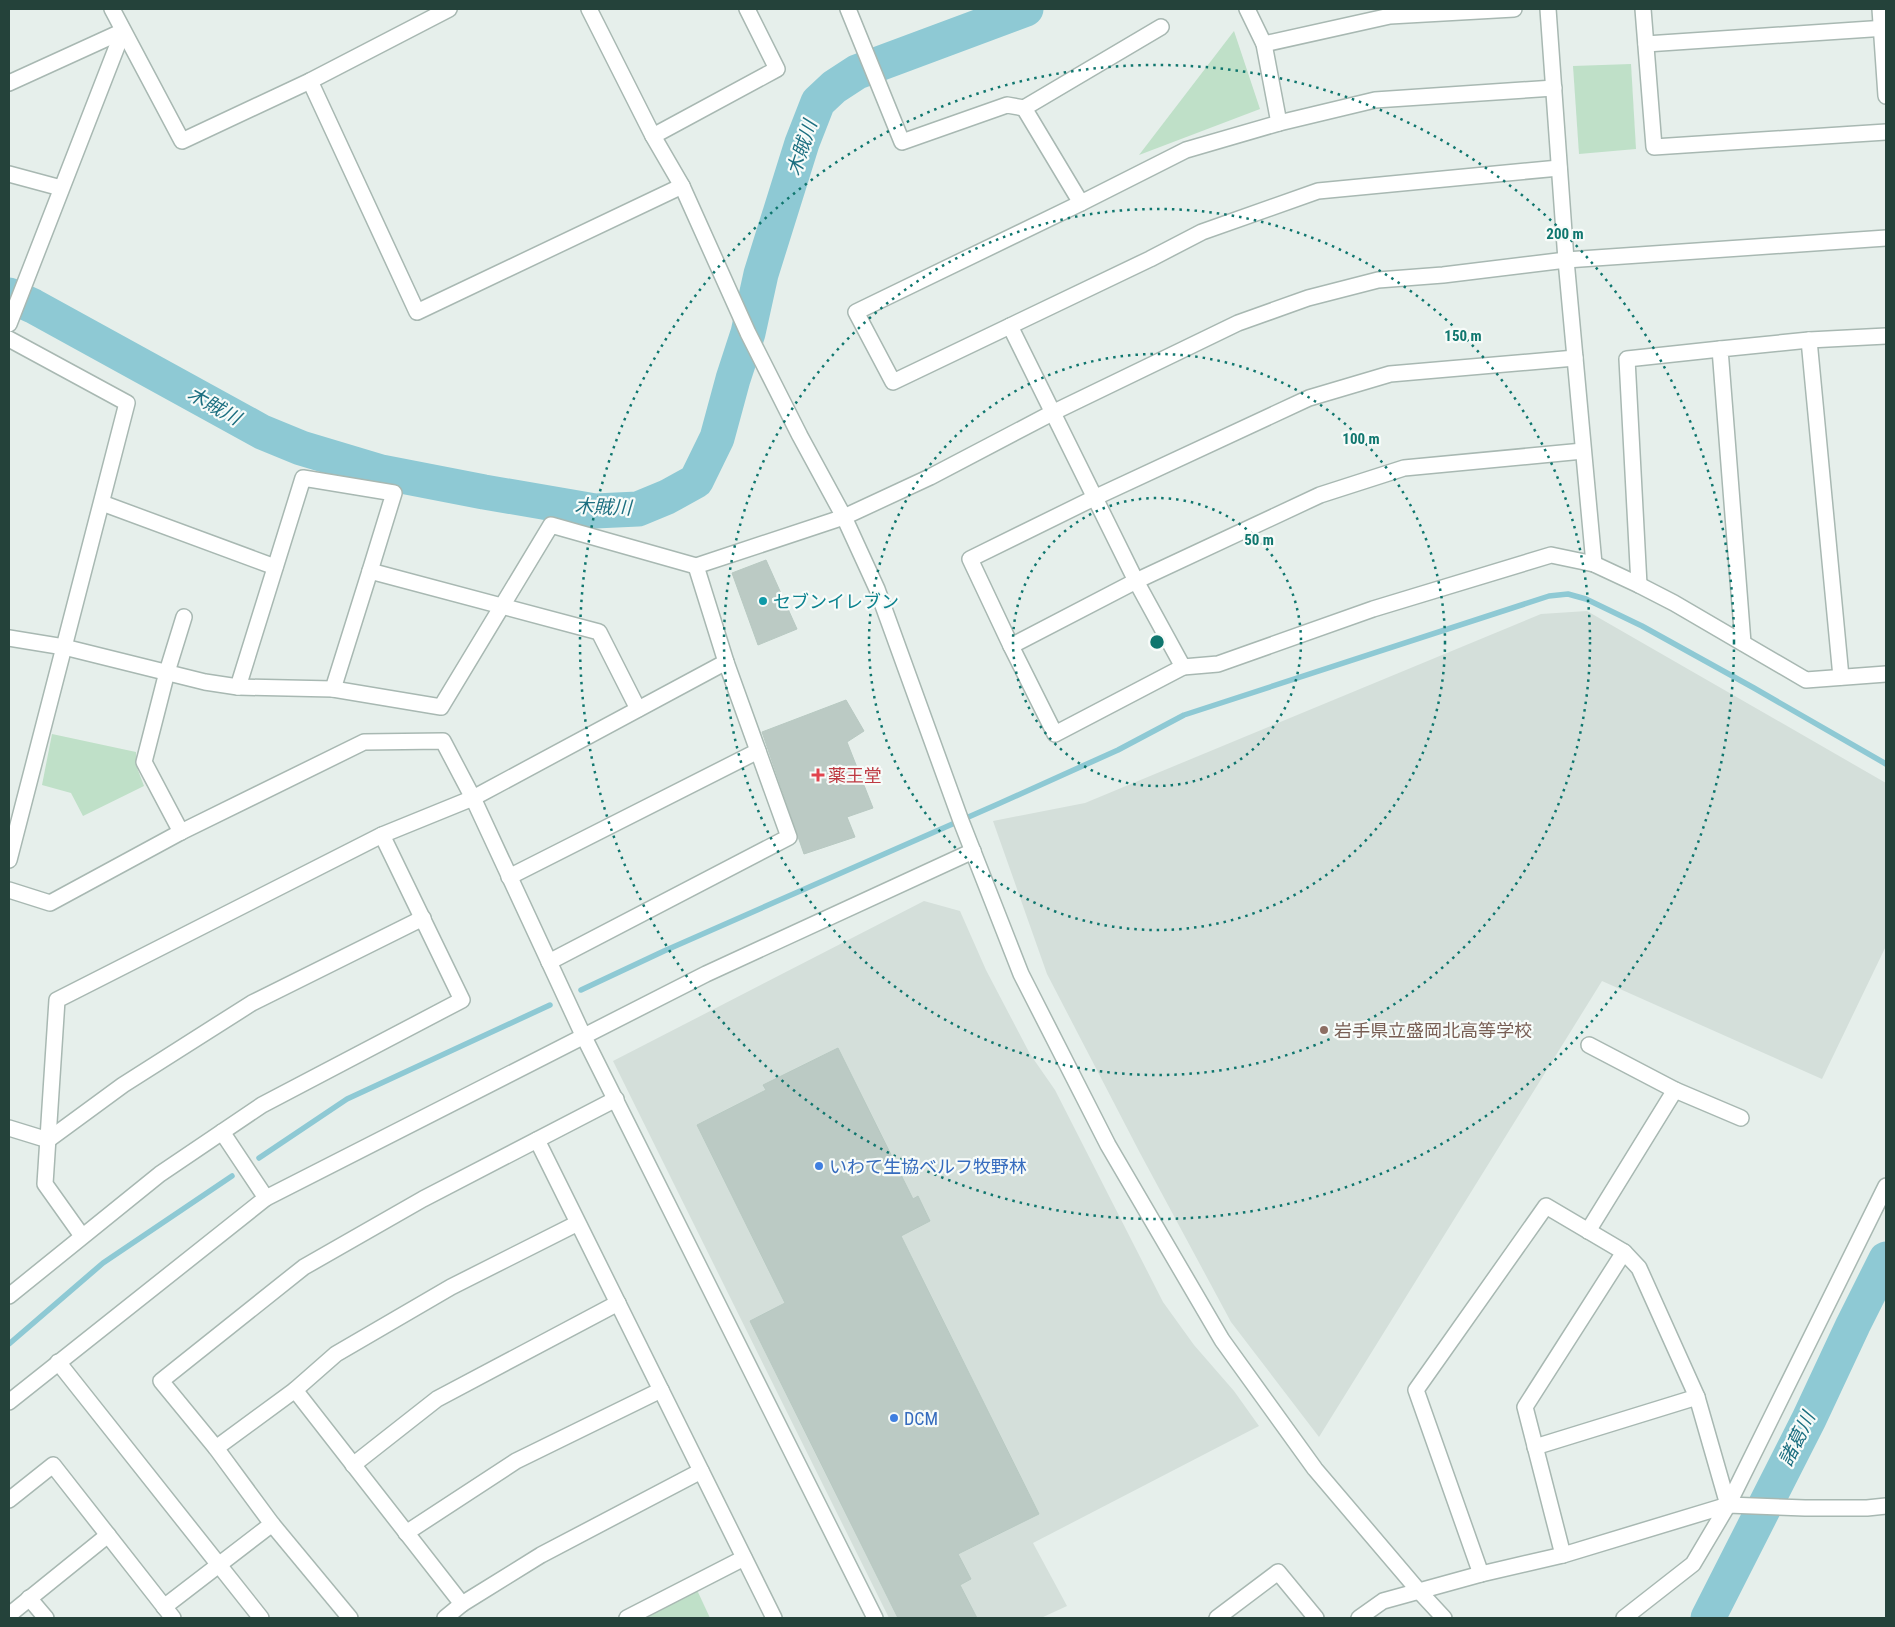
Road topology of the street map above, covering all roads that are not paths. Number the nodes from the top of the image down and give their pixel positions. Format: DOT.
graph roads {
  1 [pos="112,9"];
  2 [pos="449,9"];
  3 [pos="588,9"];
  4 [pos="747,9"];
  5 [pos="848,9"];
  6 [pos="1247,9"];
  7 [pos="1514,9"];
  8 [pos="1548,9"];
  9 [pos="1643,9"];
  10 [pos="1880,9"];
  11 [pos="1161,27"];
  12 [pos="1884,28"];
  13 [pos="122,31"];
  14 [pos="1264,44"];
  15 [pos="1646,44"];
  16 [pos="310,81"];
  17 [pos="9,83"];
  18 [pos="1554,88"];
  19 [pos="1886,96"];
  20 [pos="1024,108"];
  21 [pos="1279,123"];
  22 [pos="1886,132"];
  23 [pos="653,136"];
  24 [pos="1559,168"];
  25 [pos="9,174"];
  26 [pos="682,186"];
  27 [pos="62,188"];
  28 [pos="1081,203"];
  29 [pos="1886,238"];
  30 [pos="1566,260"];
  31 [pos="11,319"];
  32 [pos="1010,326"];
  33 [pos="1886,336"];
  34 [pos="9,339"];
  35 [pos="1810,340"];
  36 [pos="1720,349"];
  37 [pos="1575,358"];
  38 [pos="1052,413"];
  39 [pos="1583,451"];
  40 [pos="1094,498"];
  41 [pos="102,504"];
  42 [pos="844,517"];
  43 [pos="1594,564"];
  44 [pos="696,566"];
  45 [pos="275,567"];
  46 [pos="370,571"];
  47 [pos="1136,581"];
  48 [pos="1638,585"];
  49 [pos="502,607"];
  50 [pos="184,617"];
  51 [pos="9,638"];
  52 [pos="1743,643"];
  53 [pos="1011,646"];
  54 [pos="64,647"];
  55 [pos="726,662"];
  56 [pos="1183,667"];
  57 [pos="167,672"];
  58 [pos="1886,674"];
  59 [pos="1840,677"];
  60 [pos="238,687"];
  61 [pos="334,689"];
  62 [pos="638,709"];
  63 [pos="758,751"];
  64 [pos="473,798"];
  65 [pos="181,832"];
  66 [pos="382,835"];
  67 [pos="973,851"];
  68 [pos="9,856"];
  69 [pos="510,877"];
  70 [pos="9,890"];
  71 [pos="423,918"];
  72 [pos="549,962"];
  73 [pos="583,1035"];
  74 [pos="1589,1045"];
  75 [pos="1675,1090"];
  76 [pos="616,1099"];
  77 [pos="1740,1118"];
  78 [pos="9,1128"];
  79 [pos="222,1132"];
  80 [pos="48,1140"];
  81 [pos="537,1140"];
  82 [pos="1886,1186"];
  83 [pos="266,1198"];
  84 [pos="572,1226"];
  85 [pos="1588,1231"];
  86 [pos="82,1236"];
  87 [pos="1624,1252"];
  88 [pos="9,1296"];
  89 [pos="618,1303"];
  90 [pos="58,1362"];
  91 [pos="295,1390"];
  92 [pos="661,1390"];
  93 [pos="1697,1397"];
  94 [pos="9,1402"];
  95 [pos="1535,1447"];
  96 [pos="216,1448"];
  97 [pos="353,1465"];
  98 [pos="701,1471"];
  99 [pos="9,1500"];
  100 [pos="1735,1505"];
  101 [pos="1886,1506"];
  102 [pos="272,1524"];
  103 [pos="406,1533"];
  104 [pos="108,1535"];
  105 [pos="1563,1555"];
  106 [pos="744,1558"];
  107 [pos="219,1566"];
  108 [pos="1481,1574"];
  109 [pos="1418,1590"];
  110 [pos="29,1598"];
  111 [pos="462,1604"];
  112 [pos="169,1613"];
  113 [pos="9,1615"];
  114 [pos="46,1618"];
  115 [pos="261,1618"];
  116 [pos="350,1618"];
  117 [pos="445,1618"];
  118 [pos="628,1618"];
  119 [pos="774,1618"];
  120 [pos="875,1618"];
  121 [pos="1217,1618"];
  122 [pos="1316,1618"];
  123 [pos="1359,1618"];
  124 [pos="1444,1618"];
  125 [pos="1624,1618"];
  1 -- 13 [label="street"];
  2 -- 16 [label="street"];
  3 -- 23 [label="street"];
  4 -- 23 [label="street"];
  5 -- 20 [label="street"];
  6 -- 14 [label="street"];
  7 -- 14 [label="street"];
  8 -- 18 [label="street"];
  9 -- 15 [label="street"];
  10 -- 12 [label="street"];
  11 -- 20 [label="street"];
  12 -- 15 [label="street"];
  12 -- 19 [label="street"];
  13 -- 16 [label="street"];
  13 -- 17 [label="street"];
  13 -- 27 [label="street"];
  14 -- 21 [label="street"];
  15 -- 22 [label="street"];
  16 -- 26 [label="street"];
  18 -- 21 [label="street"];
  18 -- 24 [label="street"];
  20 -- 28 [label="street"];
  21 -- 28 [label="street"];
  23 -- 26 [label="street"];
  24 -- 30 [label="street"];
  24 -- 32 [label="street"];
  25 -- 27 [label="street"];
  26 -- 42 [label="street"];
  27 -- 31 [label="street"];
  28 -- 32 [label="street"];
  29 -- 30 [label="street"];
  30 -- 37 [label="street"];
  30 -- 38 [label="street"];
  32 -- 38 [label="street"];
  33 -- 35 [label="street"];
  34 -- 41 [label="street"];
  35 -- 36 [label="street"];
  35 -- 59 [label="street"];
  36 -- 48 [label="street"];
  36 -- 52 [label="street"];
  37 -- 39 [label="street"];
  37 -- 40 [label="street"];
  38 -- 40 [label="street"];
  38 -- 42 [label="street"];
  39 -- 43 [label="street"];
  39 -- 47 [label="street"];
  40 -- 47 [label="street"];
  40 -- 53 [label="street"];
  41 -- 45 [label="street"];
  41 -- 54 [label="street"];
  42 -- 44 [label="street"];
  42 -- 67 [label="street"];
  43 -- 48 [label="street"];
  43 -- 56 [label="street"];
  44 -- 49 [label="street"];
  44 -- 55 [label="street"];
  45 -- 46 [label="street"];
  45 -- 60 [label="street"];
  46 -- 49 [label="street"];
  46 -- 61 [label="street"];
  47 -- 53 [label="street"];
  47 -- 56 [label="street"];
  48 -- 52 [label="street"];
  49 -- 61 [label="street"];
  49 -- 62 [label="street"];
  50 -- 57 [label="street"];
  51 -- 54 [label="street"];
  52 -- 59 [label="street"];
  53 -- 56 [label="street"];
  54 -- 57 [label="street"];
  54 -- 68 [label="street"];
  55 -- 62 [label="street"];
  55 -- 63 [label="street"];
  57 -- 60 [label="street"];
  57 -- 65 [label="street"];
  58 -- 59 [label="street"];
  60 -- 61 [label="street"];
  62 -- 64 [label="street"];
  63 -- 69 [label="street"];
  63 -- 72 [label="street"];
  64 -- 65 [label="street"];
  64 -- 66 [label="street"];
  64 -- 69 [label="street"];
  65 -- 70 [label="street"];
  66 -- 71 [label="street"];
  66 -- 80 [label="street"];
  67 -- 73 [label="street"];
  67 -- 109 [label="street"];
  69 -- 72 [label="street"];
  71 -- 79 [label="street"];
  71 -- 80 [label="street"];
  72 -- 73 [label="street"];
  73 -- 76 [label="street"];
  73 -- 83 [label="street"];
  74 -- 75 [label="street"];
  75 -- 77 [label="street"];
  75 -- 85 [label="street"];
  76 -- 81 [label="street"];
  76 -- 120 [label="street"];
  78 -- 80 [label="street"];
  79 -- 83 [label="street"];
  79 -- 86 [label="street"];
  80 -- 86 [label="street"];
  81 -- 89 [label="street"];
  81 -- 96 [label="street"];
  82 -- 100 [label="street"];
  83 -- 90 [label="street"];
  84 -- 91 [label="street"];
  85 -- 87 [label="street"];
  85 -- 108 [label="street"];
  86 -- 88 [label="street"];
  87 -- 93 [label="street"];
  87 -- 95 [label="street"];
  89 -- 92 [label="street"];
  89 -- 97 [label="street"];
  90 -- 94 [label="street"];
  90 -- 107 [label="street"];
  91 -- 96 [label="street"];
  91 -- 97 [label="street"];
  92 -- 98 [label="street"];
  92 -- 103 [label="street"];
  93 -- 95 [label="street"];
  93 -- 100 [label="street"];
  95 -- 105 [label="street"];
  96 -- 102 [label="street"];
  97 -- 103 [label="street"];
  98 -- 106 [label="street"];
  98 -- 111 [label="street"];
  99 -- 104 [label="street"];
  100 -- 101 [label="street"];
  100 -- 105 [label="street"];
  100 -- 125 [label="street"];
  102 -- 107 [label="street"];
  102 -- 116 [label="street"];
  103 -- 111 [label="street"];
  104 -- 110 [label="street"];
  104 -- 112 [label="street"];
  105 -- 108 [label="street"];
  106 -- 118 [label="street"];
  106 -- 119 [label="street"];
  107 -- 112 [label="street"];
  107 -- 115 [label="street"];
  108 -- 109 [label="street"];
  109 -- 123 [label="street"];
  109 -- 124 [label="street"];
  110 -- 113 [label="street"];
  110 -- 114 [label="street"];
  111 -- 117 [label="street"];
  121 -- 122 [label="street"];
}
